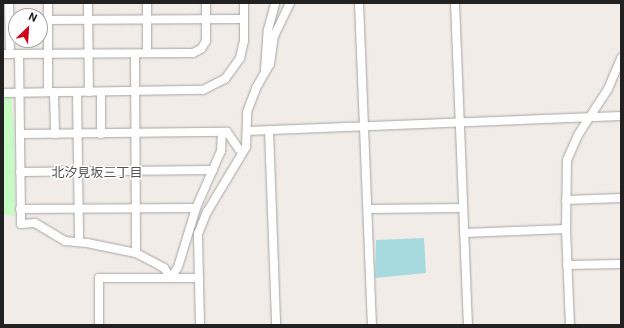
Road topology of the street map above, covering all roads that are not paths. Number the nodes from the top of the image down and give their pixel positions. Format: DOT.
graph roads {
  1 [pos="88,3"];
  2 [pos="147,3"];
  3 [pos="206,3"];
  4 [pos="244,3"];
  5 [pos="275,3"];
  6 [pos="290,3"];
  7 [pos="359,3"];
  8 [pos="455,3"];
  9 [pos="147,19"];
  10 [pos="206,19"];
  11 [pos="244,19"];
  12 [pos="48,20"];
  13 [pos="88,20"];
  14 [pos="8,37"];
  15 [pos="47,48"];
  16 [pos="147,53"];
  17 [pos="6,54"];
  18 [pos="19,54"];
  19 [pos="48,54"];
  20 [pos="88,54"];
  21 [pos="135,54"];
  22 [pos="621,58"];
  23 [pos="265,71"];
  24 [pos="51,92"];
  25 [pos="77,92"];
  26 [pos="89,92"];
  27 [pos="101,92"];
  28 [pos="136,92"];
  29 [pos="3,93"];
  30 [pos="20,93"];
  31 [pos="621,116"];
  32 [pos="590,118"];
  33 [pos="460,123"];
  34 [pos="365,127"];
  35 [pos="269,130"];
  36 [pos="247,131"];
  37 [pos="222,132"];
  38 [pos="20,134"];
  39 [pos="55,134"];
  40 [pos="77,134"];
  41 [pos="101,134"];
  42 [pos="136,134"];
  43 [pos="243,151"];
  44 [pos="213,170"];
  45 [pos="78,171"];
  46 [pos="136,171"];
  47 [pos="20,172"];
  48 [pos="621,198"];
  49 [pos="566,200"];
  50 [pos="196,208"];
  51 [pos="463,208"];
  52 [pos="20,209"];
  53 [pos="78,209"];
  54 [pos="136,209"];
  55 [pos="368,209"];
  56 [pos="566,229"];
  57 [pos="464,233"];
  58 [pos="78,242"];
  59 [pos="136,253"];
  60 [pos="621,264"];
  61 [pos="567,265"];
  62 [pos="171,278"];
  63 [pos="198,278"];
  64 [pos="100,325"];
  65 [pos="200,325"];
  66 [pos="276,325"];
  67 [pos="372,325"];
  68 [pos="468,325"];
  69 [pos="570,325"];
  1 -- 13 [label="street"];
  2 -- 9 [label="street"];
  3 -- 10 [label="street"];
  4 -- 11 [label="street"];
  5 -- 23 [label="street"];
  6 -- 23 [label="street"];
  7 -- 34 [label="street"];
  8 -- 33 [label="street"];
  9 -- 10 [label="street"];
  9 -- 13 [label="street"];
  9 -- 16 [label="street"];
  10 -- 11 [label="street"];
  10 -- 16 [label="street"];
  11 -- 28 [label="street"];
  12 -- 13 [label="street"];
  13 -- 20 [label="street"];
  14 -- 17 [label="street"];
  15 -- 19 [label="street"];
  16 -- 21 [label="street"];
  17 -- 18 [label="street"];
  18 -- 19 [label="street"];
  18 -- 30 [label="street"];
  19 -- 20 [label="street"];
  19 -- 24 [label="street"];
  20 -- 21 [label="street"];
  20 -- 26 [label="street"];
  21 -- 28 [label="street"];
  22 -- 32 [label="street"];
  23 -- 36 [label="street"];
  24 -- 25 [label="street"];
  24 -- 30 [label="street"];
  24 -- 39 [label="street"];
  25 -- 26 [label="street"];
  25 -- 40 [label="street"];
  26 -- 27 [label="street"];
  27 -- 28 [label="street"];
  27 -- 41 [label="street"];
  28 -- 42 [label="street"];
  29 -- 30 [label="street"];
  30 -- 38 [label="street"];
  31 -- 32 [label="street"];
  32 -- 33 [label="street"];
  32 -- 49 [label="street"];
  33 -- 34 [label="street"];
  33 -- 51 [label="street"];
  34 -- 35 [label="street"];
  34 -- 55 [label="street"];
  35 -- 36 [label="street"];
  35 -- 66 [label="street"];
  36 -- 43 [label="street"];
  37 -- 42 [label="street"];
  37 -- 43 [label="street"];
  37 -- 44 [label="street"];
  38 -- 39 [label="street"];
  38 -- 47 [label="street"];
  39 -- 40 [label="street"];
  40 -- 41 [label="street"];
  40 -- 45 [label="street"];
  41 -- 42 [label="street"];
  42 -- 46 [label="street"];
  43 -- 63 [label="street"];
  44 -- 46 [label="street"];
  44 -- 50 [label="street"];
  45 -- 46 [label="street"];
  45 -- 47 [label="street"];
  45 -- 53 [label="street"];
  46 -- 54 [label="street"];
  47 -- 52 [label="street"];
  48 -- 49 [label="street"];
  49 -- 56 [label="street"];
  50 -- 54 [label="street"];
  50 -- 62 [label="street"];
  51 -- 55 [label="street"];
  51 -- 57 [label="street"];
  52 -- 53 [label="street"];
  52 -- 58 [label="street"];
  53 -- 54 [label="street"];
  53 -- 58 [label="street"];
  54 -- 59 [label="street"];
  55 -- 67 [label="street"];
  56 -- 57 [label="street"];
  56 -- 61 [label="street"];
  57 -- 68 [label="street"];
  58 -- 59 [label="street"];
  59 -- 62 [label="street"];
  60 -- 61 [label="street"];
  61 -- 69 [label="street"];
  62 -- 63 [label="street"];
  62 -- 64 [label="street"];
  63 -- 65 [label="street"];
}
